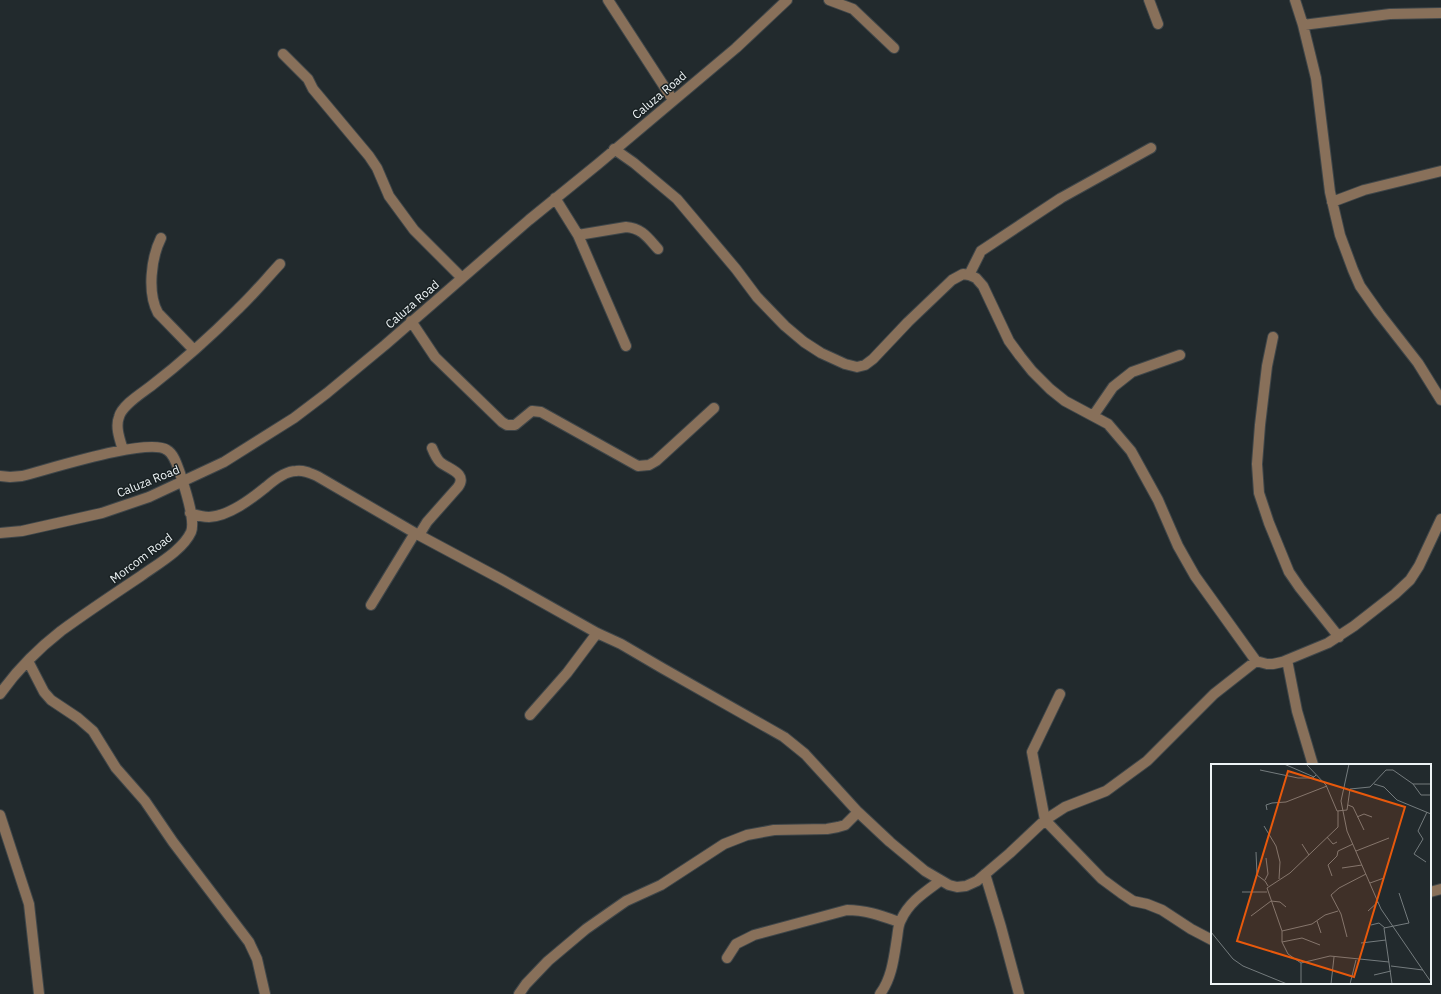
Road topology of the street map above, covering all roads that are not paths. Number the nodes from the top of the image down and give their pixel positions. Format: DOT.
graph roads {
  1 [pos="608,0"];
  2 [pos="787,0"];
  3 [pos="828,0"];
  4 [pos="1149,0"];
  5 [pos="1295,0"];
  6 [pos="1441,13"];
  7 [pos="1158,24"];
  8 [pos="1303,25"];
  9 [pos="894,48"];
  10 [pos="283,54"];
  11 [pos="673,100"];
  12 [pos="1151,148"];
  13 [pos="614,149"];
  14 [pos="1441,171"];
  15 [pos="555,198"];
  16 [pos="1332,202"];
  17 [pos="578,235"];
  18 [pos="161,238"];
  19 [pos="658,249"];
  20 [pos="280,264"];
  21 [pos="969,275"];
  22 [pos="462,278"];
  23 [pos="411,321"];
  24 [pos="1273,337"];
  25 [pos="626,346"];
  26 [pos="194,350"];
  27 [pos="1180,355"];
  28 [pos="1441,400"];
  29 [pos="714,408"];
  30 [pos="1093,416"];
  31 [pos="432,448"];
  32 [pos="123,450"];
  33 [pos="0,476"];
  34 [pos="183,482"];
  35 [pos="190,514"];
  36 [pos="1441,519"];
  37 [pos="0,533"];
  38 [pos="417,534"];
  39 [pos="371,605"];
  40 [pos="597,633"];
  41 [pos="1339,637"];
  42 [pos="1287,660"];
  43 [pos="28,661"];
  44 [pos="1256,661"];
  45 [pos="0,694"];
  46 [pos="1060,694"];
  47 [pos="530,715"];
  48 [pos="1313,764"];
  49 [pos="858,812"];
  50 [pos="0,815"];
  51 [pos="1045,820"];
  52 [pos="985,874"];
  53 [pos="940,881"];
  54 [pos="1441,890"];
  55 [pos="1431,892"];
  56 [pos="899,922"];
  57 [pos="1211,939"];
  58 [pos="727,958"];
  59 [pos="40,994"];
  60 [pos="265,994"];
  61 [pos="519,994"];
  62 [pos="880,994"];
  63 [pos="1019,994"];
  1 -- 11 [label="street"];
  2 -- 11 [label="street, Caluza Road"];
  3 -- 9 [label="street"];
  4 -- 7 [label="street"];
  5 -- 8 [label="street"];
  6 -- 8 [label="street"];
  8 -- 16 [label="street"];
  10 -- 22 [label="street"];
  11 -- 13 [label="street, Caluza Road"];
  12 -- 21 [label="street"];
  13 -- 15 [label="street, Caluza Road"];
  13 -- 21 [label="street"];
  14 -- 16 [label="street"];
  15 -- 17 [label="street"];
  15 -- 22 [label="street, Caluza Road"];
  16 -- 28 [label="street"];
  17 -- 19 [label="street"];
  17 -- 25 [label="street"];
  18 -- 26 [label="street"];
  20 -- 26 [label="street"];
  21 -- 30 [label="street"];
  22 -- 23 [label="street, Caluza Road"];
  23 -- 29 [label="street"];
  23 -- 34 [label="street, Caluza Road"];
  24 -- 41 [label="street"];
  26 -- 32 [label="street"];
  27 -- 30 [label="street"];
  30 -- 44 [label="street"];
  31 -- 38 [label="street"];
  32 -- 33 [label="street, Morcom Road"];
  32 -- 34 [label="street, Morcom Road"];
  34 -- 35 [label="street, Morcom Road"];
  34 -- 37 [label="street, Caluza Road"];
  35 -- 38 [label="street"];
  35 -- 43 [label="street, Morcom Road"];
  36 -- 41 [label="street"];
  38 -- 39 [label="street"];
  38 -- 40 [label="street"];
  40 -- 47 [label="street"];
  40 -- 49 [label="street"];
  41 -- 42 [label="street"];
  42 -- 44 [label="street"];
  42 -- 48 [label="street"];
  43 -- 45 [label="street, Morcom Road"];
  43 -- 60 [label="street"];
  44 -- 51 [label="street"];
  46 -- 51 [label="street"];
  49 -- 53 [label="street"];
  49 -- 61 [label="street"];
  50 -- 59 [label="street"];
  51 -- 52 [label="street"];
  51 -- 57 [label="street"];
  52 -- 53 [label="street"];
  52 -- 63 [label="street"];
  53 -- 56 [label="street"];
  54 -- 55 [label="street"];
  56 -- 58 [label="street"];
  56 -- 62 [label="street"];
}
